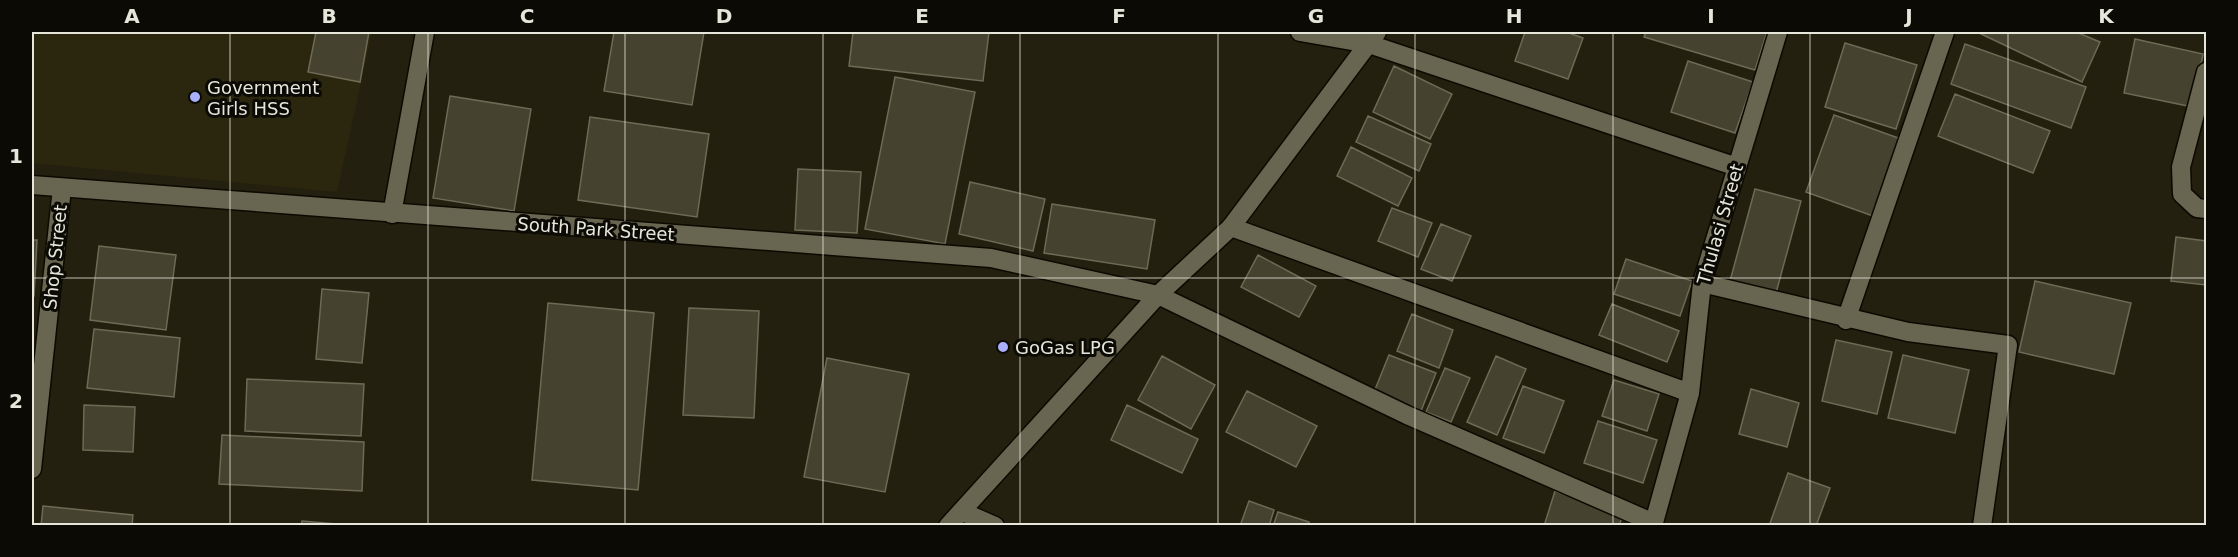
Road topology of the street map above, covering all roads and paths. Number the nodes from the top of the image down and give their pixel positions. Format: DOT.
graph roads {
  1 [pos="425,32"];
  2 [pos="1300,32"];
  3 [pos="1778,32"];
  4 [pos="1945,32"];
  5 [pos="1373,38"];
  6 [pos="2206,72"];
  7 [pos="1737,167"];
  8 [pos="32,185"];
  9 [pos="62,188"];
  10 [pos="2206,209"];
  11 [pos="392,214"];
  12 [pos="1231,227"];
  13 [pos="1702,283"];
  14 [pos="1158,295"];
  15 [pos="1846,320"];
  16 [pos="1690,393"];
  17 [pos="32,469"];
  18 [pos="963,512"];
  19 [pos="1654,524"];
  20 [pos="948,525"];
  21 [pos="995,525"];
  22 [pos="1982,525"];
  1 -- 11 [label="street"];
  2 -- 5 [label="street"];
  3 -- 7 [label="street, Thulasi Street"];
  4 -- 15 [label="street"];
  5 -- 7 [label="street"];
  5 -- 12 [label="street"];
  6 -- 10 [label="street"];
  7 -- 13 [label="street, Thulasi Street"];
  8 -- 9 [label="street, South Park Street"];
  9 -- 11 [label="street, South Park Street"];
  9 -- 17 [label="street, Shop Street"];
  11 -- 14 [label="street, South Park Street"];
  12 -- 14 [label="street"];
  12 -- 16 [label="street"];
  13 -- 15 [label="street"];
  13 -- 16 [label="street, Thulasi Street"];
  14 -- 18 [label="street"];
  14 -- 19 [label="street, South Park Street"];
  15 -- 22 [label="street"];
  16 -- 19 [label="street, Thulasi Street"];
  18 -- 20 [label="street"];
  18 -- 21 [label="street"];
}
